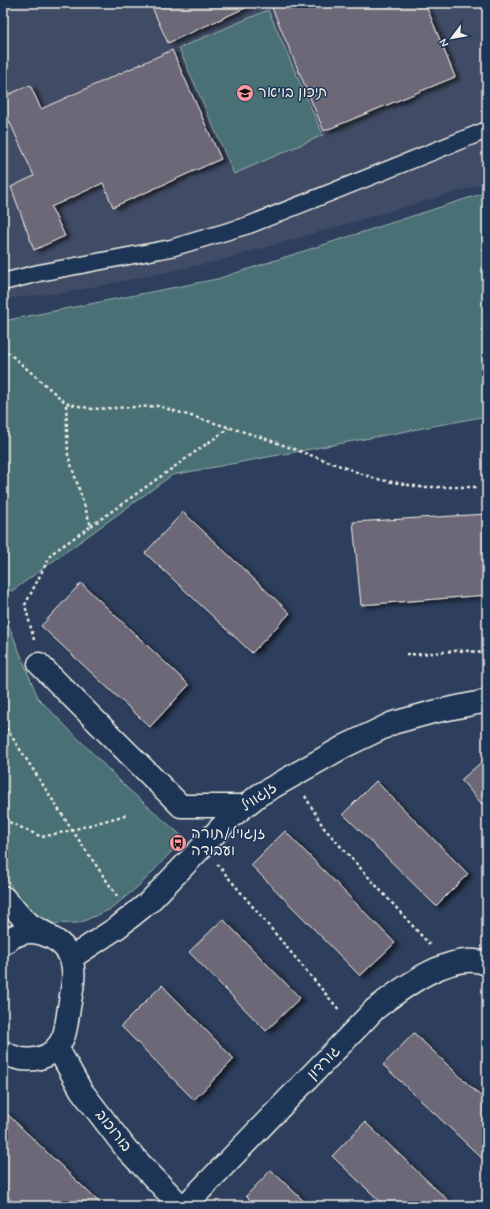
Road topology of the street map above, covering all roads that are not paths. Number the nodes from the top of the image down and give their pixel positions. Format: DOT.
graph roads {
  1 [pos="487,130"];
  2 [pos="3,282"];
  3 [pos="39,664"];
  4 [pos="487,701"];
  5 [pos="244,806"];
  6 [pos="3,897"];
  7 [pos="50,936"];
  8 [pos="3,944"];
  9 [pos="71,958"];
  10 [pos="487,964"];
  11 [pos="57,1047"];
  12 [pos="3,1052"];
  13 [pos="28,1061"];
  14 [pos="3,1072"];
  15 [pos="181,1206"];
  16 [pos="185,1206"];
  1 -- 2 [label="lane"];
  3 -- 5 [label="street"];
  4 -- 5 [label="street, זנגוויל"];
  5 -- 9 [label="street, זנגוויל"];
  6 -- 7 [label="street"];
  7 -- 8 [label="street"];
  7 -- 9 [label="street"];
  9 -- 11 [label="street"];
  10 -- 16 [label="street, גורדון"];
  11 -- 13 [label="street"];
  11 -- 15 [label="street, בורוכוב"];
  12 -- 13 [label="street"];
  13 -- 14 [label="street"];
}
